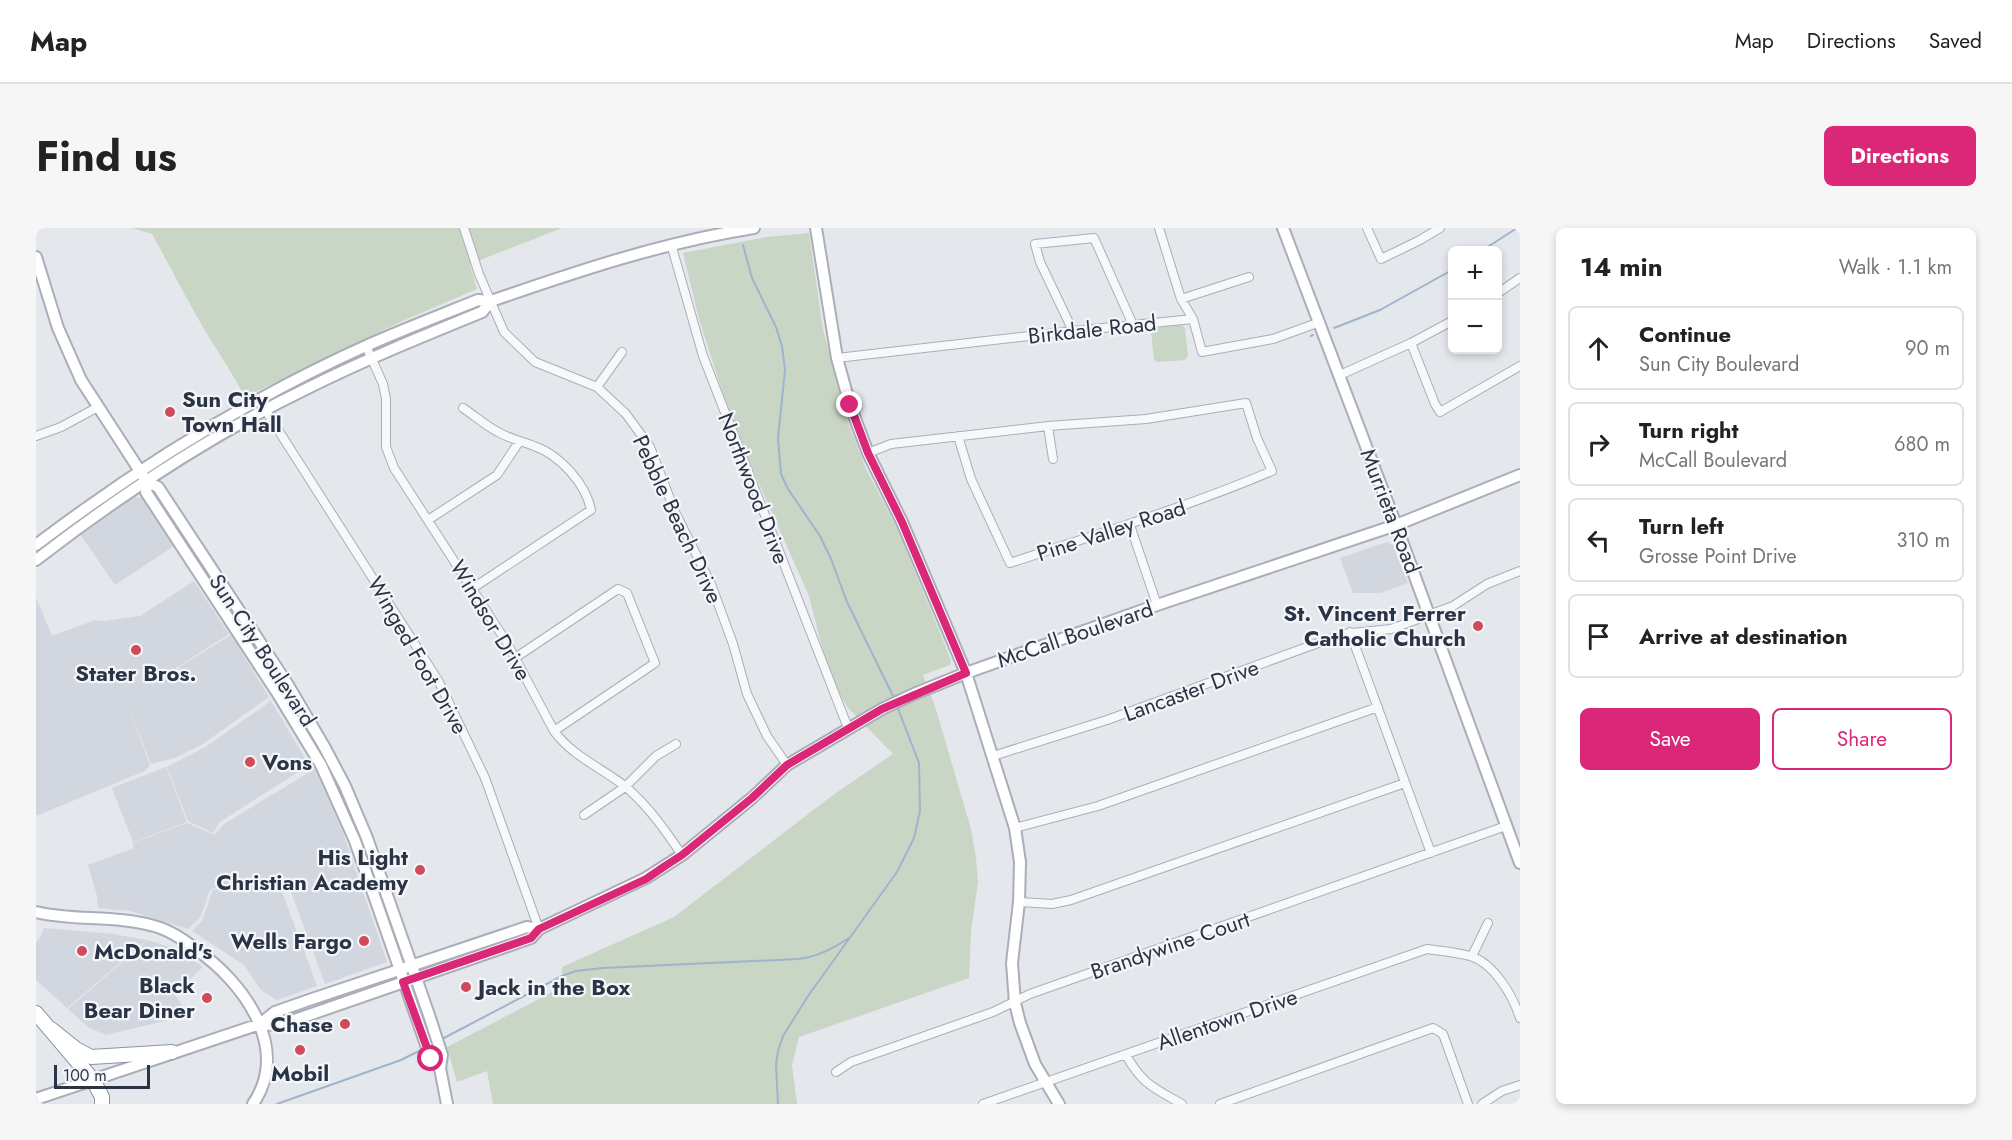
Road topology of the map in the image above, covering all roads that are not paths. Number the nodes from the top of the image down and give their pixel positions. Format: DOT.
graph roads {
  1 [pos="464,228"];
  2 [pos="754,228"];
  3 [pos="816,228"];
  4 [pos="1159,228"];
  5 [pos="1283,228"];
  6 [pos="1367,228"];
  7 [pos="1440,228"];
  8 [pos="671,244"];
  9 [pos="36,257"];
  10 [pos="1249,277"];
  11 [pos="1520,278"];
  12 [pos="1502,290"];
  13 [pos="1181,299"];
  14 [pos="491,301"];
  15 [pos="1193,319"];
  16 [pos="1320,322"];
  17 [pos="1448,323"];
  18 [pos="1133,325"];
  19 [pos="1073,330"];
  20 [pos="1411,344"];
  21 [pos="366,346"];
  22 [pos="622,352"];
  23 [pos="371,358"];
  24 [pos="837,358"];
  25 [pos="1520,366"];
  26 [pos="1340,375"];
  27 [pos="597,387"];
  28 [pos="259,400"];
  29 [pos="98,407"];
  30 [pos="463,408"];
  31 [pos="265,410"];
  32 [pos="1048,426"];
  33 [pos="36,436"];
  34 [pos="958,436"];
  35 [pos="519,442"];
  36 [pos="868,453"];
  37 [pos="1053,459"];
  38 [pos="140,471"];
  39 [pos="1520,474"];
  40 [pos="147,482"];
  41 [pos="428,520"];
  42 [pos="1130,525"];
  43 [pos="1396,525"];
  44 [pos="36,545"];
  45 [pos="36,560"];
  46 [pos="1520,571"];
  47 [pos="473,588"];
  48 [pos="1157,605"];
  49 [pos="1430,615"];
  50 [pos="1350,632"];
  51 [pos="515,658"];
  52 [pos="966,673"];
  53 [pos="1378,707"];
  54 [pos="848,728"];
  55 [pos="554,730"];
  56 [pos="676,744"];
  57 [pos="993,756"];
  58 [pos="787,765"];
  59 [pos="1405,783"];
  60 [pos="625,787"];
  61 [pos="584,815"];
  62 [pos="1506,826"];
  63 [pos="1016,828"];
  64 [pos="1431,853"];
  65 [pos="682,855"];
  66 [pos="1520,863"];
  67 [pos="1019,902"];
  68 [pos="36,912"];
  69 [pos="1488,923"];
  70 [pos="539,929"];
  71 [pos="1472,956"];
  72 [pos="412,966"];
  73 [pos="399,971"];
  74 [pos="416,978"];
  75 [pos="403,982"];
  76 [pos="1015,1003"];
  77 [pos="36,1013"];
  78 [pos="1520,1018"];
  79 [pos="260,1024"];
  80 [pos="51,1029"];
  81 [pos="172,1052"];
  82 [pos="1126,1055"];
  83 [pos="440,1068"];
  84 [pos="836,1071"];
  85 [pos="93,1080"];
  86 [pos="1045,1083"];
  87 [pos="1520,1085"];
  88 [pos="36,1099"];
  89 [pos="102,1104"];
  90 [pos="253,1104"];
  91 [pos="447,1104"];
  92 [pos="983,1104"];
  93 [pos="1059,1104"];
  94 [pos="1182,1104"];
  95 [pos="1220,1104"];
  96 [pos="1468,1104"];
  97 [pos="1482,1104"];
  1 -- 14 [label="street, Pebble Beach Drive"];
  2 -- 8 [label="street"];
  3 -- 24 [label="street"];
  4 -- 13 [label="street"];
  5 -- 16 [label="street, Murrieta Road"];
  6 -- 7 [label="street"];
  8 -- 14 [label="street"];
  8 -- 54 [label="street, Northwood Drive"];
  9 -- 29 [label="street, Sun City Boulevard"];
  10 -- 13 [label="street"];
  11 -- 12 [label="street"];
  13 -- 15 [label="street"];
  14 -- 21 [label="street"];
  14 -- 23 [label="street"];
  14 -- 27 [label="street, Pebble Beach Drive"];
  15 -- 16 [label="street"];
  15 -- 18 [label="street, Birkdale Road"];
  16 -- 26 [label="street, Murrieta Road"];
  17 -- 20 [label="street"];
  18 -- 19 [label="street, Birkdale Road"];
  18 -- 19 [label="street"];
  19 -- 24 [label="street, Birkdale Road"];
  20 -- 25 [label="street"];
  20 -- 26 [label="street"];
  21 -- 23 [label="street, Windsor Drive"];
  21 -- 28 [label="street"];
  22 -- 27 [label="street"];
  23 -- 31 [label="street"];
  23 -- 41 [label="street, Windsor Drive"];
  24 -- 36 [label="street"];
  26 -- 43 [label="street, Murrieta Road"];
  27 -- 58 [label="street, Pebble Beach Drive"];
  28 -- 31 [label="street, Winged Foot Drive"];
  28 -- 38 [label="street"];
  29 -- 33 [label="street"];
  29 -- 38 [label="street, Sun City Boulevard"];
  30 -- 35 [label="street"];
  31 -- 40 [label="street"];
  31 -- 70 [label="street, Winged Foot Drive"];
  32 -- 34 [label="street"];
  32 -- 37 [label="street"];
  32 -- 42 [label="street, Pine Valley Road"];
  34 -- 36 [label="street"];
  34 -- 42 [label="street, Pine Valley Road"];
  35 -- 41 [label="street"];
  35 -- 47 [label="street"];
  36 -- 52 [label="street"];
  38 -- 40 [label="street, Sun City Boulevard"];
  38 -- 44 [label="street"];
  39 -- 43 [label="street, McCall Boulevard"];
  40 -- 45 [label="street"];
  40 -- 72 [label="street, Sun City Boulevard"];
  40 -- 73 [label="street, Sun City Boulevard"];
  41 -- 47 [label="street, Windsor Drive"];
  42 -- 48 [label="street"];
  43 -- 48 [label="street, McCall Boulevard"];
  43 -- 49 [label="street, Murrieta Road"];
  46 -- 49 [label="street, Lancaster Drive"];
  47 -- 51 [label="street, Windsor Drive"];
  48 -- 52 [label="street, McCall Boulevard"];
  49 -- 50 [label="street, Lancaster Drive"];
  49 -- 62 [label="street, Murrieta Road"];
  50 -- 53 [label="street"];
  50 -- 57 [label="street, Lancaster Drive"];
  51 -- 55 [label="street, Windsor Drive"];
  51 -- 55 [label="street"];
  52 -- 54 [label="street, McCall Boulevard"];
  52 -- 57 [label="street"];
  53 -- 59 [label="street"];
  53 -- 63 [label="street"];
  54 -- 58 [label="street, McCall Boulevard"];
  55 -- 60 [label="street, Windsor Drive"];
  56 -- 60 [label="street"];
  57 -- 63 [label="street"];
  58 -- 65 [label="street, McCall Boulevard"];
  59 -- 64 [label="street"];
  59 -- 67 [label="street"];
  60 -- 61 [label="street"];
  60 -- 65 [label="street, Windsor Drive"];
  62 -- 64 [label="street, Brandywine Court"];
  62 -- 66 [label="street, Murrieta Road"];
  63 -- 67 [label="street"];
  64 -- 76 [label="street, Brandywine Court"];
  65 -- 70 [label="street, McCall Boulevard"];
  67 -- 76 [label="street"];
  68 -- 79 [label="street"];
  69 -- 71 [label="street"];
  70 -- 72 [label="street, McCall Boulevard"];
  70 -- 74 [label="street, McCall Boulevard"];
  71 -- 78 [label="street"];
  71 -- 82 [label="street, Allentown Drive"];
  72 -- 73 [label="street, McCall Boulevard"];
  72 -- 74 [label="street, Sun City Boulevard"];
  73 -- 75 [label="street, Sun City Boulevard"];
  73 -- 79 [label="street, McCall Boulevard"];
  74 -- 75 [label="street, McCall Boulevard"];
  74 -- 83 [label="street, Sun City Boulevard"];
  75 -- 79 [label="street, McCall Boulevard"];
  75 -- 83 [label="street, Sun City Boulevard"];
  76 -- 84 [label="street, Brandywine Court"];
  76 -- 86 [label="street"];
  77 -- 80 [label="highway"];
  79 -- 81 [label="street, McCall Boulevard"];
  79 -- 90 [label="street"];
  80 -- 81 [label="highway"];
  80 -- 85 [label="highway"];
  81 -- 85 [label="street, McCall Boulevard"];
  82 -- 86 [label="street, Allentown Drive"];
  82 -- 94 [label="street"];
  83 -- 91 [label="street, Sun City Boulevard"];
  85 -- 88 [label="street, McCall Boulevard"];
  85 -- 89 [label="highway"];
  86 -- 92 [label="street, Allentown Drive"];
  86 -- 93 [label="street"];
  87 -- 97 [label="street"];
  95 -- 96 [label="street"];
}
